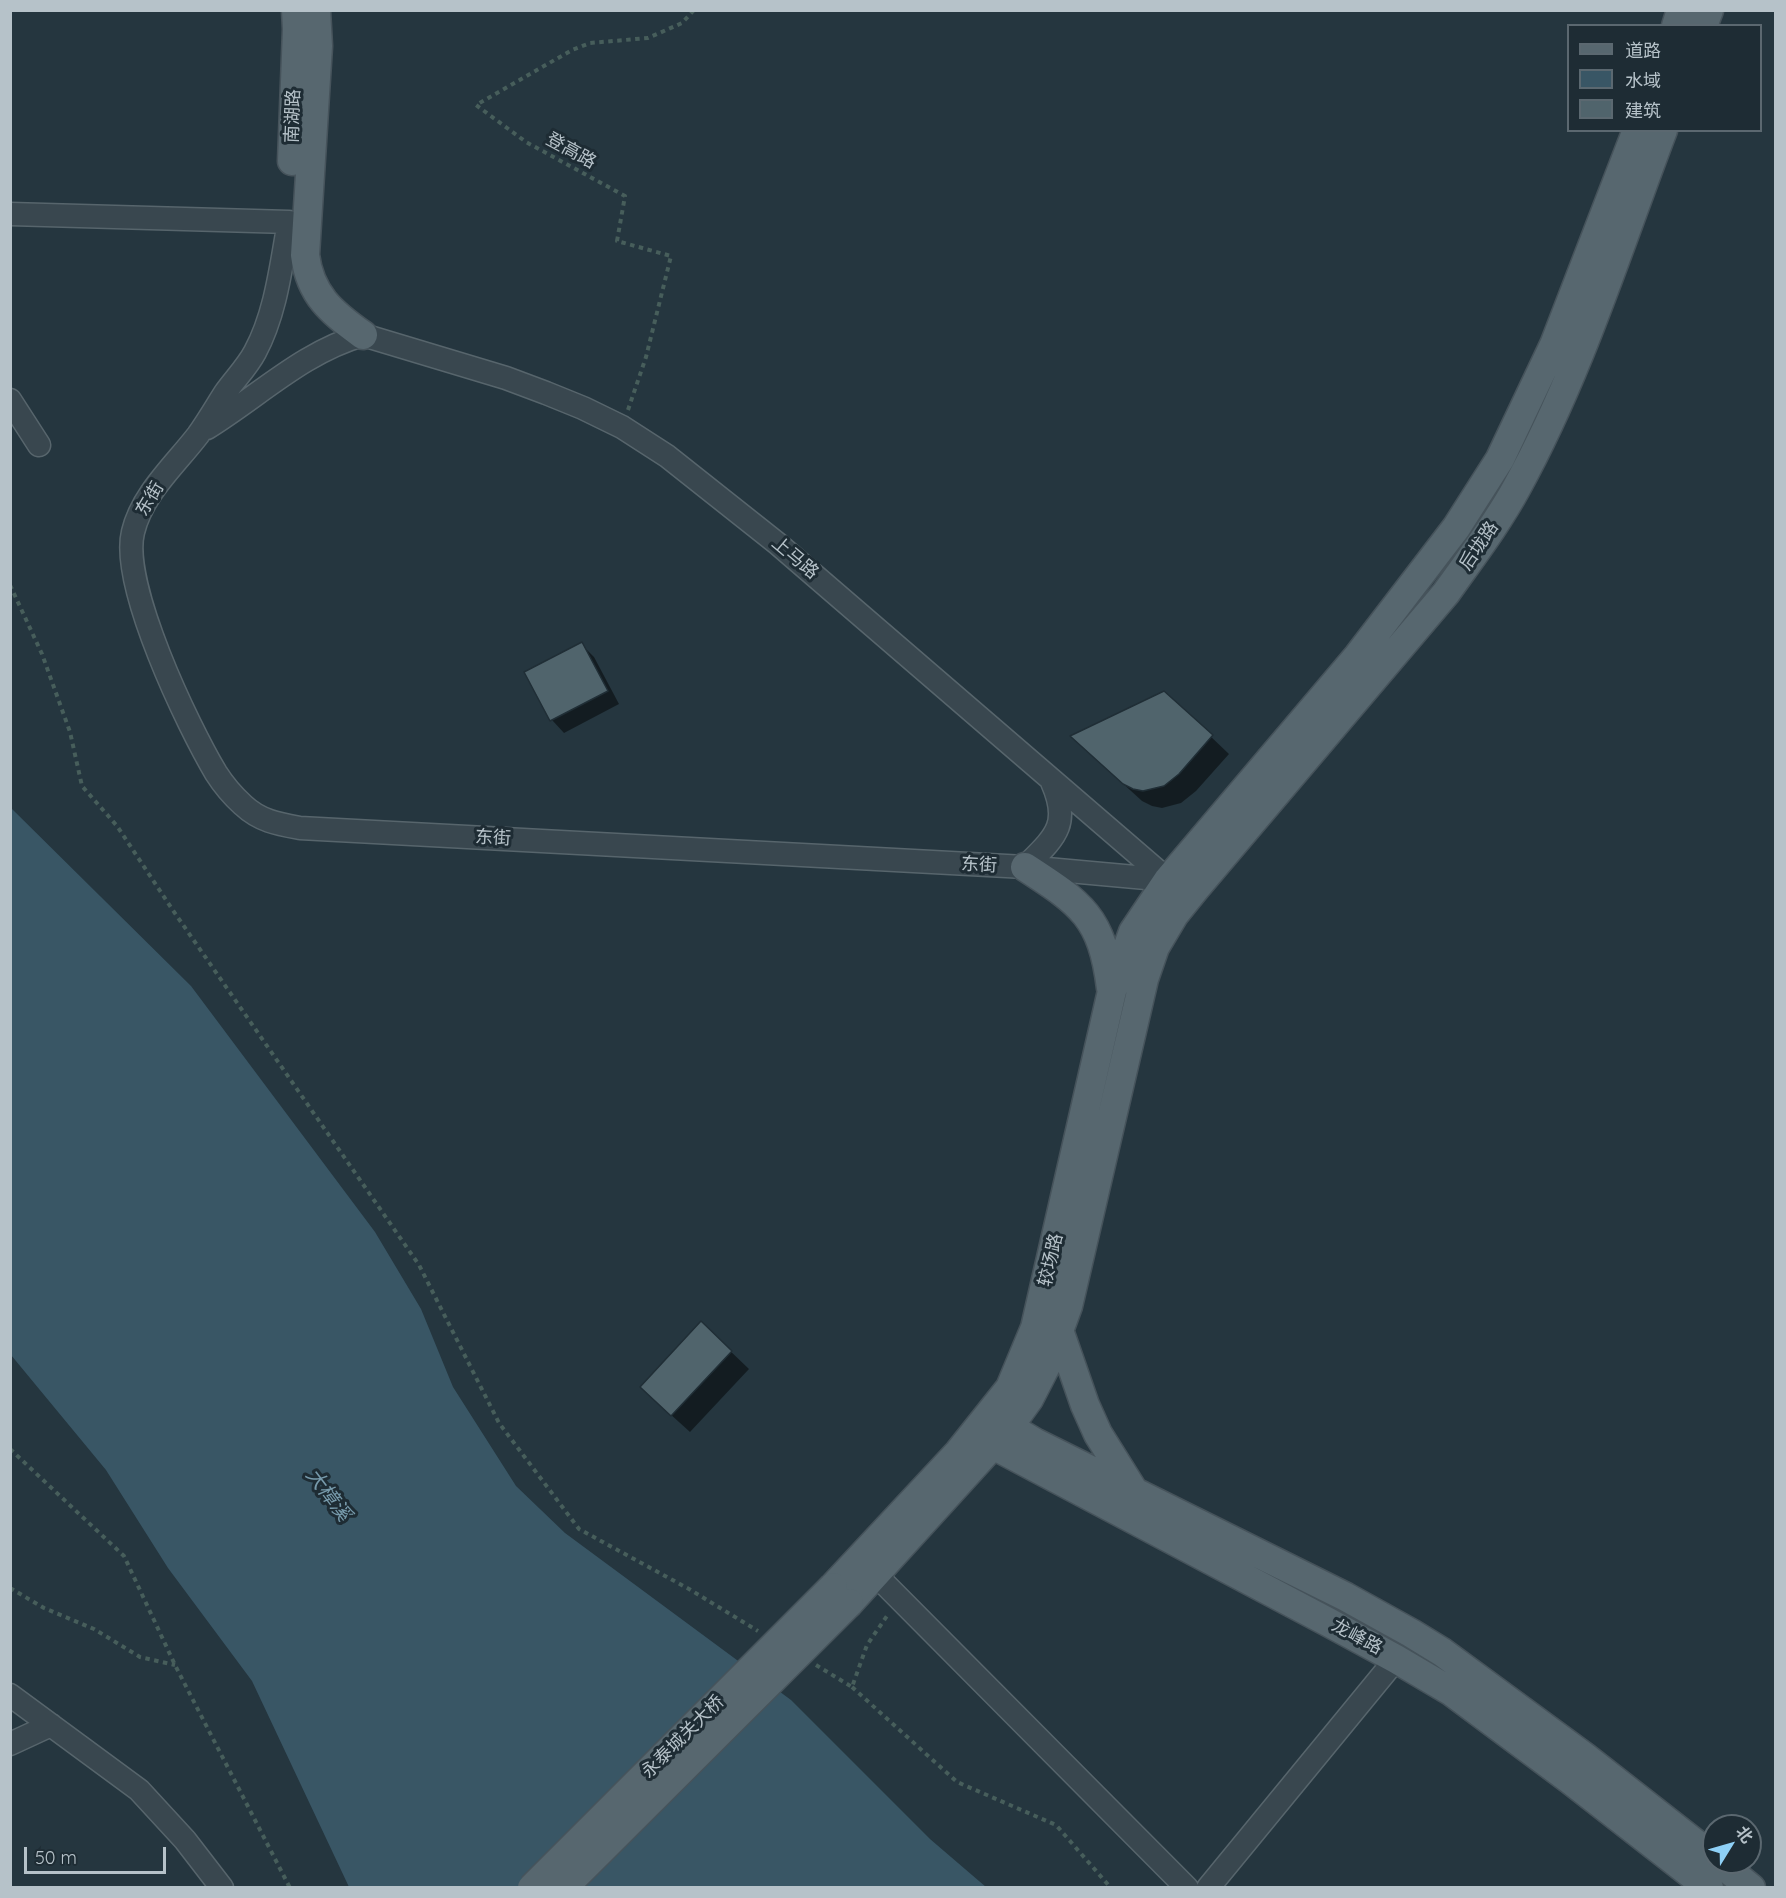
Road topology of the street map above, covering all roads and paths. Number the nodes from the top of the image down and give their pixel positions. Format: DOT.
graph roads {
  1 [pos="296,10"];
  2 [pos="316,10"];
  3 [pos="694,10"];
  4 [pos="1636,132"];
  5 [pos="1662,132"];
  6 [pos="10,214"];
  7 [pos="289,222"];
  8 [pos="363,335"];
  9 [pos="10,400"];
  10 [pos="622,428"];
  11 [pos="199,434"];
  12 [pos="39,445"];
  13 [pos="10,585"];
  14 [pos="1051,781"];
  15 [pos="1025,867"];
  16 [pos="1178,889"];
  17 [pos="1112,991"];
  18 [pos="1060,1333"];
  19 [pos="991,1431"];
  20 [pos="10,1449"];
  21 [pos="1134,1491"];
  22 [pos="868,1567"];
  23 [pos="10,1588"];
  24 [pos="841,1595"];
  25 [pos="899,1599"];
  26 [pos="760,1632"];
  27 [pos="1396,1659"];
  28 [pos="811,1662"];
  29 [pos="175,1665"];
  30 [pos="852,1687"];
  31 [pos="10,1695"];
  32 [pos="51,1725"];
  33 [pos="10,1744"];
  34 [pos="1702,1849"];
  35 [pos="1734,1874"];
  36 [pos="222,1887"];
  37 [pos="290,1887"];
  38 [pos="532,1887"];
  39 [pos="564,1887"];
  40 [pos="1111,1887"];
  41 [pos="1187,1887"];
  42 [pos="1208,1887"];
  43 [pos="1709,1887"];
  44 [pos="1751,1887"];
  1 -- 7 [label="main road, 南湖路"];
  2 -- 8 [label="main road"];
  3 -- 10 [label="path, 登高路"];
  4 -- 16 [label="main road, 后垅路"];
  5 -- 16 [label="main road, 后垅路"];
  6 -- 7 [label="street"];
  7 -- 11 [label="street"];
  8 -- 10 [label="street, 上马路"];
  8 -- 11 [label="street"];
  9 -- 12 [label="street"];
  10 -- 14 [label="street, 上马路"];
  11 -- 15 [label="street, 东街"];
  13 -- 26 [label="path"];
  14 -- 15 [label="street"];
  14 -- 16 [label="street, 上马路"];
  15 -- 16 [label="street, 东街"];
  15 -- 17 [label="main road"];
  16 -- 17 [label="main road, 较场路"];
  16 -- 18 [label="main road, 较场路"];
  17 -- 19 [label="main road, 较场路"];
  18 -- 19 [label="main road, 较场路"];
  18 -- 21 [label="main road"];
  19 -- 21 [label="main road, 龙峰路"];
  19 -- 22 [label="main road, 较场路"];
  19 -- 27 [label="main road, 龙峰路"];
  20 -- 29 [label="path"];
  21 -- 34 [label="main road, 龙峰路"];
  22 -- 24 [label="main road, 较场路"];
  22 -- 25 [label="street"];
  23 -- 29 [label="path"];
  24 -- 38 [label="main road, 永泰城关大桥, bridge"];
  24 -- 39 [label="main road, 永泰城关大桥, bridge"];
  25 -- 30 [label="path"];
  25 -- 41 [label="street"];
  27 -- 42 [label="street"];
  27 -- 43 [label="main road, 龙峰路"];
  28 -- 30 [label="path"];
  29 -- 37 [label="path"];
  30 -- 40 [label="path"];
  31 -- 32 [label="street"];
  32 -- 33 [label="street"];
  32 -- 36 [label="street"];
  35 -- 44 [label="main road"];
}
